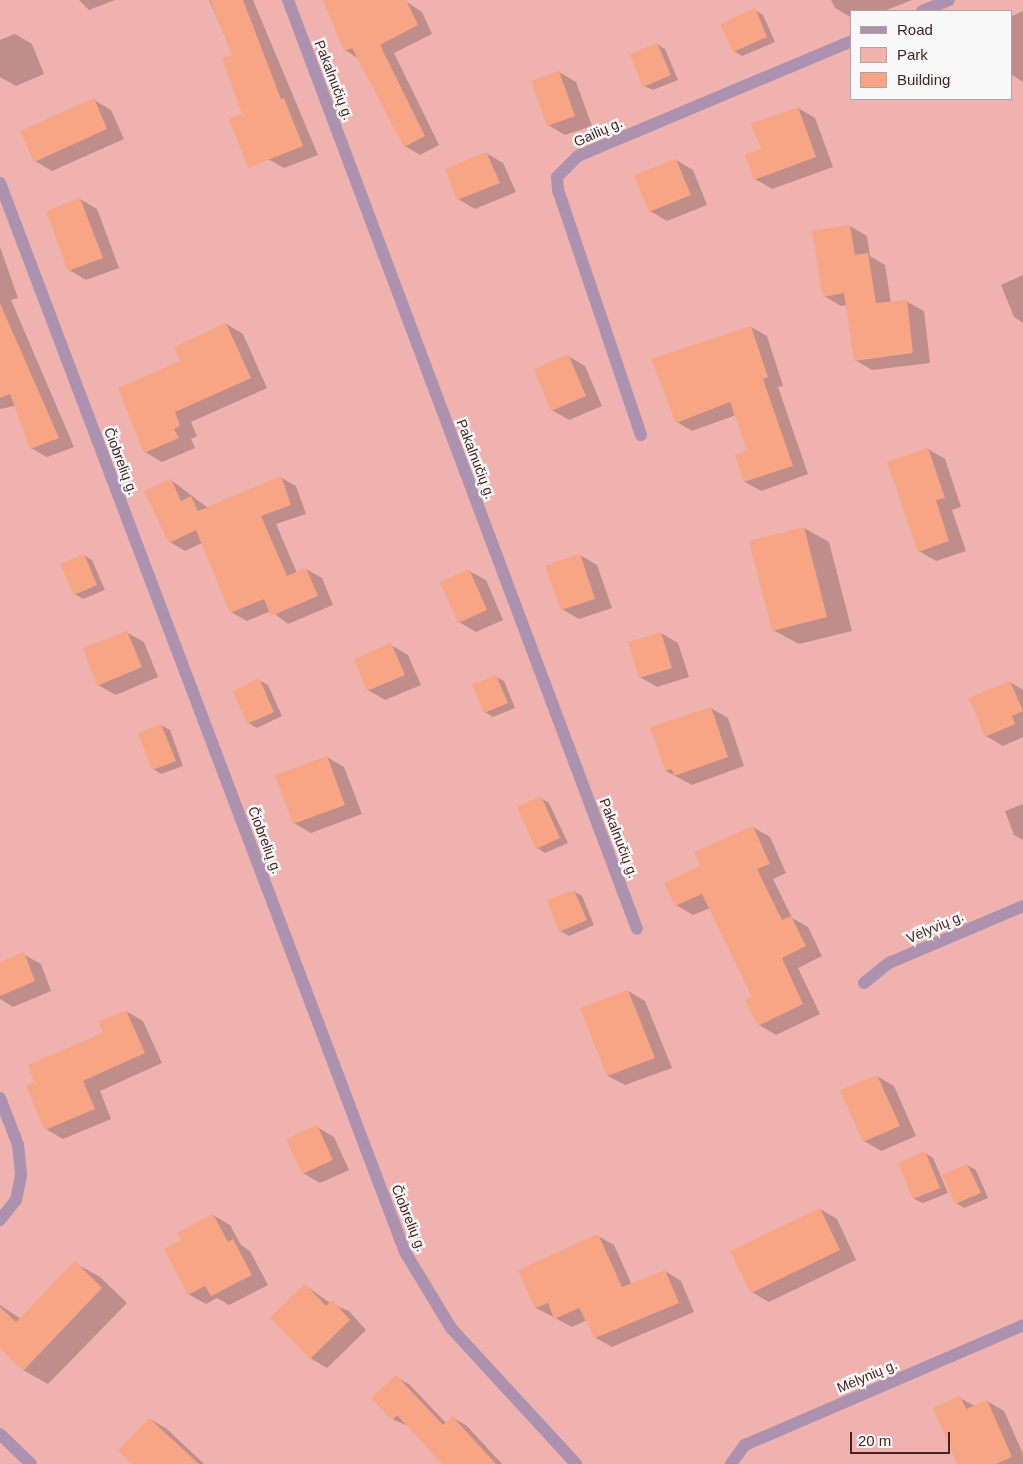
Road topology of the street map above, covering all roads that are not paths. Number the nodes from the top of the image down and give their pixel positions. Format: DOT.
graph roads {
  1 [pos="288,0"];
  2 [pos="949,0"];
  3 [pos="924,10"];
  4 [pos="850,42"];
  5 [pos="0,183"];
  6 [pos="640,435"];
  7 [pos="1023,906"];
  8 [pos="637,929"];
  9 [pos="864,983"];
  10 [pos="0,1098"];
  11 [pos="0,1220"];
  12 [pos="1023,1325"];
  13 [pos="0,1434"];
  14 [pos="31,1464"];
  15 [pos="576,1464"];
  16 [pos="731,1464"];
  1 -- 8 [label="street, Pakalnučių g."];
  2 -- 3 [label="street"];
  4 -- 6 [label="street, Gailių g."];
  5 -- 15 [label="street, Čiobrelių g."];
  7 -- 9 [label="street, Vėlyvių g."];
  10 -- 11 [label="street"];
  12 -- 16 [label="street, Mėlynių g."];
  13 -- 14 [label="street"];
}
